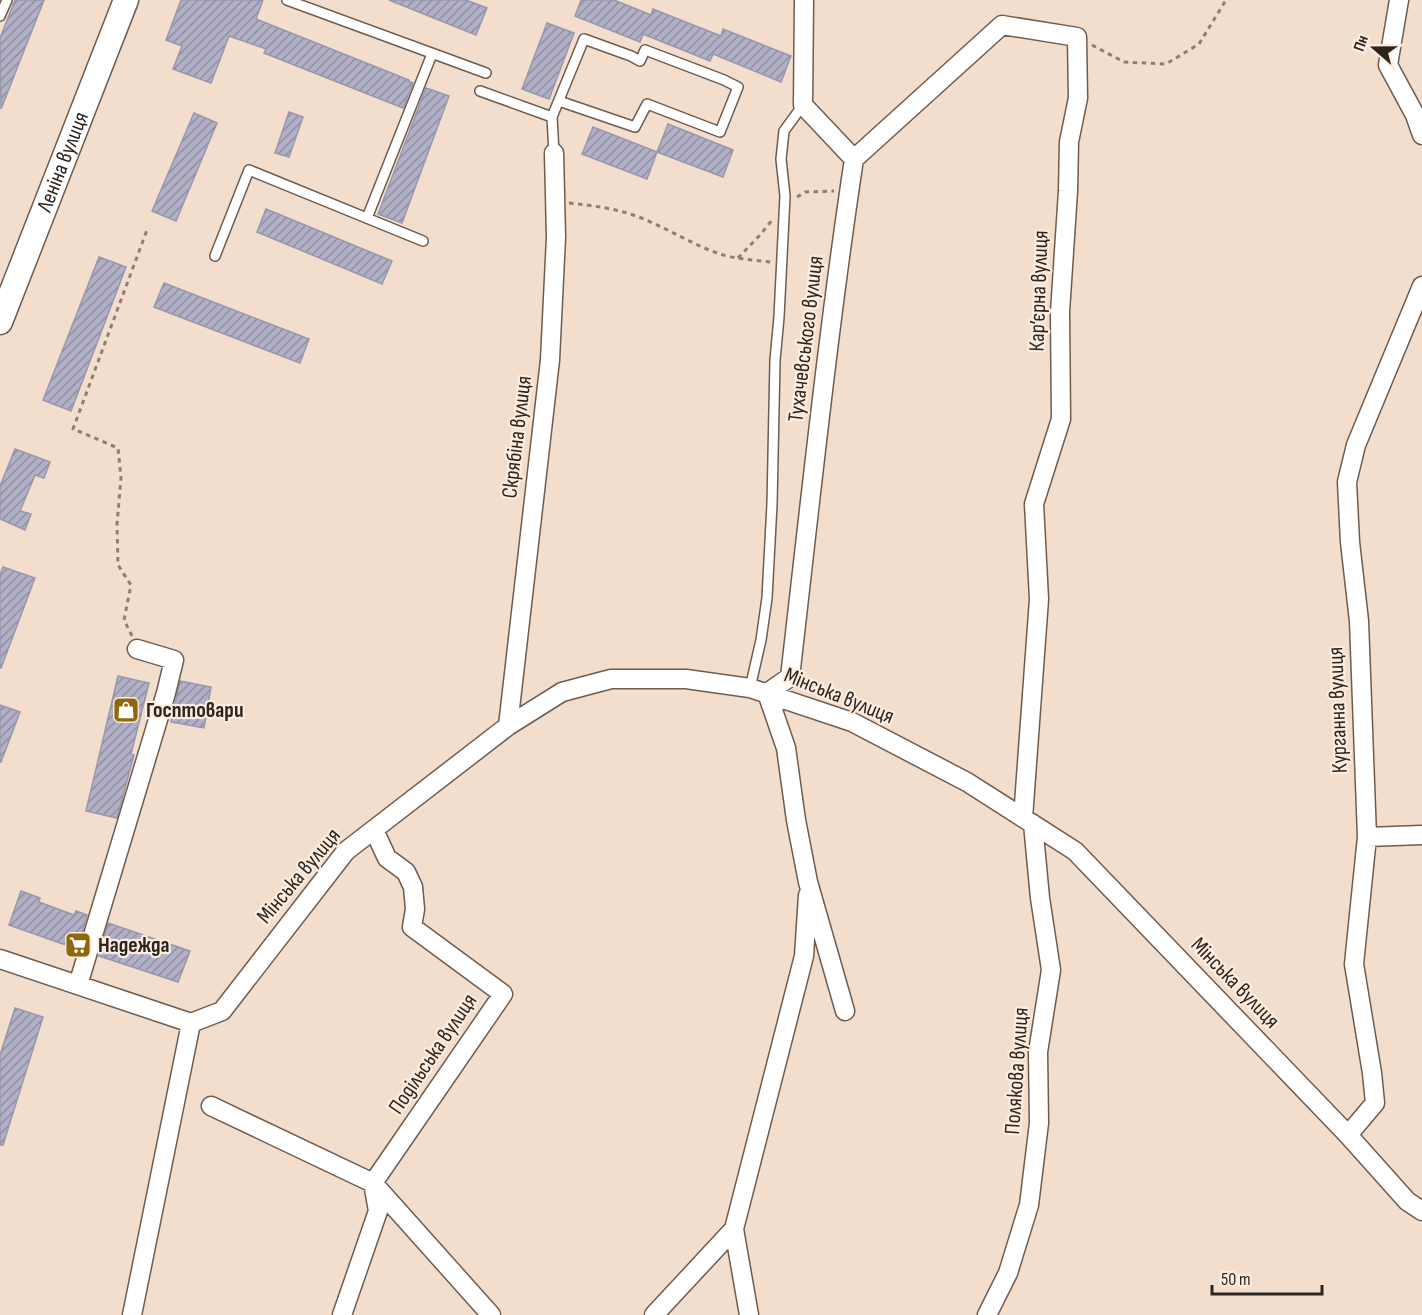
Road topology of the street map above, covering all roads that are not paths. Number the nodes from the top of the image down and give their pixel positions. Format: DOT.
graph roads {
  1 [pos="7,0"];
  2 [pos="126,0"];
  3 [pos="287,0"];
  4 [pos="804,0"];
  5 [pos="1399,0"];
  6 [pos="0,16"];
  7 [pos="432,54"];
  8 [pos="486,73"];
  9 [pos="480,91"];
  10 [pos="559,101"];
  11 [pos="803,105"];
  12 [pos="552,117"];
  13 [pos="1422,135"];
  14 [pos="554,153"];
  15 [pos="854,159"];
  16 [pos="368,218"];
  17 [pos="423,241"];
  18 [pos="215,256"];
  19 [pos="1422,286"];
  20 [pos="0,322"];
  21 [pos="137,649"];
  22 [pos="758,690"];
  23 [pos="508,726"];
  24 [pos="1028,821"];
  25 [pos="374,830"];
  26 [pos="1422,835"];
  27 [pos="1367,837"];
  28 [pos="808,882"];
  29 [pos="0,959"];
  30 [pos="78,985"];
  31 [pos="845,1011"];
  32 [pos="191,1023"];
  33 [pos="211,1106"];
  34 [pos="1348,1135"];
  35 [pos="374,1183"];
  36 [pos="1422,1211"];
  37 [pos="734,1229"];
  38 [pos="132,1315"];
  39 [pos="342,1315"];
  40 [pos="491,1315"];
  41 [pos="654,1315"];
  42 [pos="749,1315"];
  43 [pos="987,1315"];
  1 -- 6 [label="lane"];
  2 -- 20 [label="street, Леніна вулиця"];
  3 -- 7 [label="lane"];
  4 -- 11 [label="street"];
  5 -- 13 [label="street"];
  7 -- 8 [label="lane"];
  7 -- 16 [label="lane"];
  9 -- 12 [label="lane"];
  10 -- 10 [label="lane"];
  10 -- 12 [label="lane"];
  11 -- 15 [label="street"];
  11 -- 22 [label="lane"];
  12 -- 14 [label="lane"];
  14 -- 23 [label="street, Скрябіна вулиця"];
  15 -- 22 [label="street, Тухачевського вулиця"];
  15 -- 24 [label="street, Кар’єрна вулиця"];
  16 -- 17 [label="lane"];
  16 -- 18 [label="lane"];
  19 -- 27 [label="street, Курганна вулиця"];
  21 -- 30 [label="street"];
  22 -- 23 [label="street, Мінська вулиця"];
  22 -- 24 [label="street, Мінська вулиця"];
  22 -- 28 [label="street"];
  23 -- 25 [label="street, Мінська вулиця"];
  24 -- 34 [label="street, Мінська вулиця"];
  24 -- 43 [label="street, Полякова вулиця"];
  25 -- 32 [label="street, Мінська вулиця"];
  25 -- 35 [label="street, Подільська вулиця"];
  26 -- 27 [label="street"];
  27 -- 34 [label="street, Курганна вулиця"];
  28 -- 31 [label="street"];
  28 -- 37 [label="street"];
  29 -- 30 [label="street"];
  30 -- 32 [label="street"];
  32 -- 38 [label="street"];
  33 -- 35 [label="street"];
  34 -- 36 [label="street, Мінська вулиця"];
  35 -- 39 [label="street"];
  35 -- 40 [label="street"];
  37 -- 41 [label="street"];
  37 -- 42 [label="street"];
}
